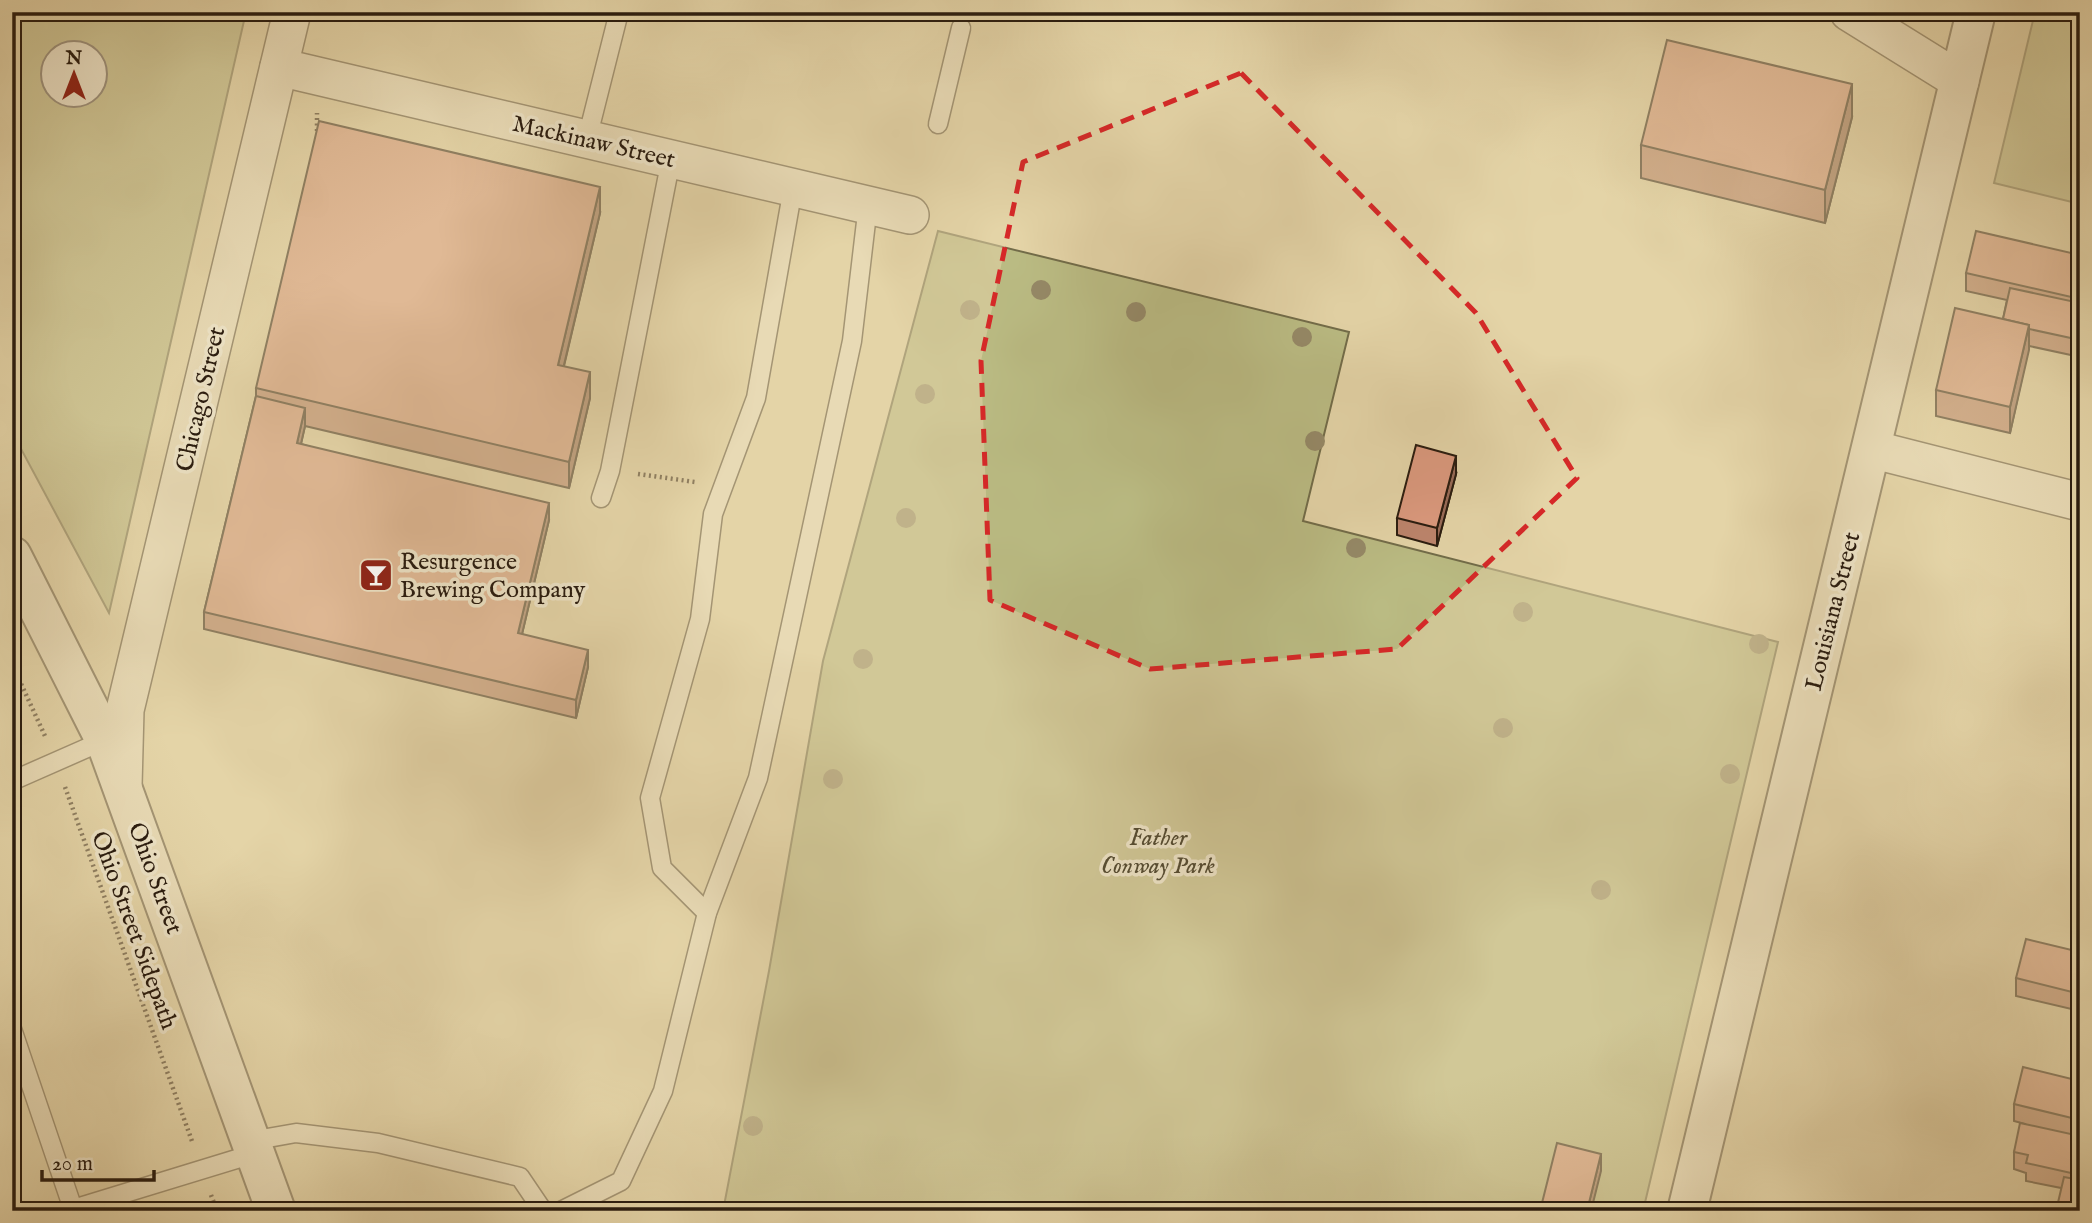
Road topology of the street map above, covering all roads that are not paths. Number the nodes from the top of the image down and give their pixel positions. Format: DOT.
graph roads {
  1 [pos="292,12"];
  2 [pos="619,12"];
  3 [pos="1849,12"];
  4 [pos="1976,12"];
  5 [pos="961,28"];
  6 [pos="279,67"];
  7 [pos="1960,81"];
  8 [pos="938,124"];
  9 [pos="587,139"];
  10 [pos="671,159"];
  11 [pos="793,188"];
  12 [pos="868,205"];
  13 [pos="910,215"];
  14 [pos="1871,449"];
  15 [pos="601,498"];
  16 [pos="2080,502"];
  17 [pos="12,556"];
  18 [pos="105,740"];
  19 [pos="12,781"];
  20 [pos="123,788"];
  21 [pos="707,913"];
  22 [pos="12,1029"];
  23 [pos="253,1147"];
  24 [pos="276,1211"];
  25 [pos="543,1211"];
  26 [pos="561,1211"];
  27 [pos="1687,1211"];
  1 -- 6 [label="street, Chicago Street"];
  2 -- 9 [label="lane"];
  3 -- 7 [label="street"];
  4 -- 7 [label="street, Louisiana Street"];
  5 -- 8 [label="lane"];
  6 -- 9 [label="street, Mackinaw Street"];
  6 -- 20 [label="street, Chicago Street"];
  7 -- 14 [label="street, Louisiana Street"];
  9 -- 10 [label="street, Mackinaw Street"];
  10 -- 11 [label="street, Mackinaw Street"];
  10 -- 15 [label="lane"];
  11 -- 12 [label="street, Mackinaw Street"];
  11 -- 21 [label="lane"];
  12 -- 13 [label="street, Mackinaw Street"];
  12 -- 21 [label="lane"];
  14 -- 16 [label="street"];
  14 -- 27 [label="street, Louisiana Street"];
  17 -- 18 [label="street, Ohio Street"];
  18 -- 19 [label="lane"];
  18 -- 20 [label="street, Ohio Street"];
  20 -- 23 [label="street, Ohio Street"];
  21 -- 26 [label="lane"];
  22 -- 23 [label="lane"];
  23 -- 24 [label="street, Ohio Street"];
  23 -- 25 [label="lane"];
}
